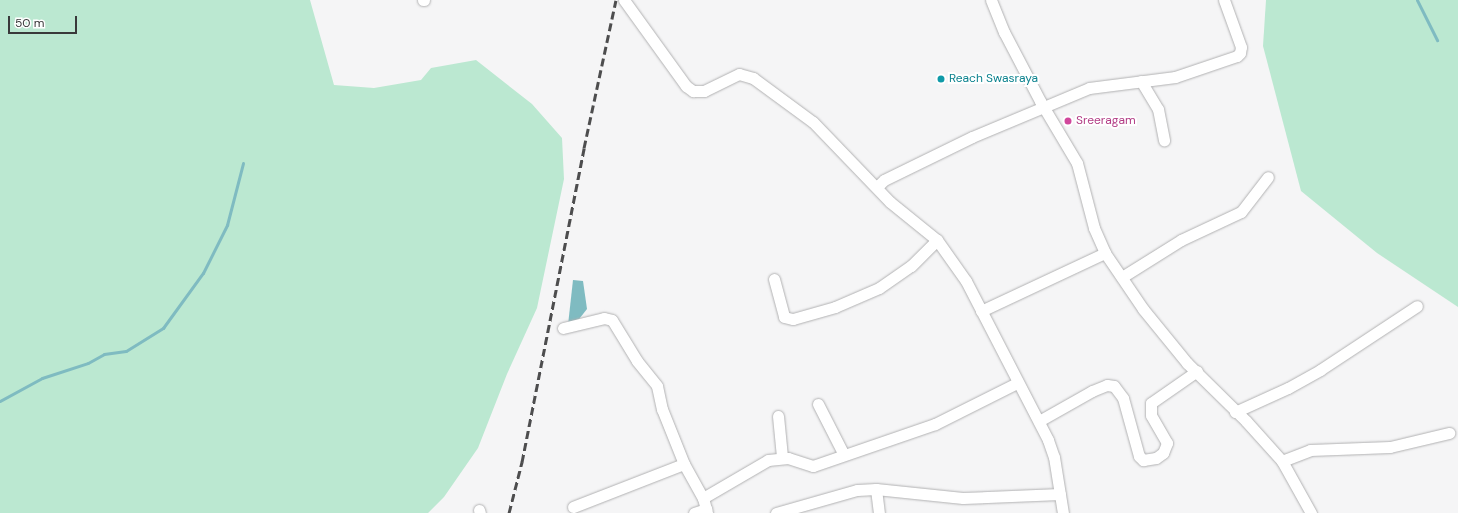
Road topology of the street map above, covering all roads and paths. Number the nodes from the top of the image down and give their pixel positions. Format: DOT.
graph roads {
  1 [pos="624,0"];
  2 [pos="991,0"];
  3 [pos="1224,0"];
  4 [pos="1141,81"];
  5 [pos="1043,107"];
  6 [pos="1164,140"];
  7 [pos="1268,177"];
  8 [pos="876,187"];
  9 [pos="937,240"];
  10 [pos="1105,253"];
  11 [pos="1122,277"];
  12 [pos="774,279"];
  13 [pos="1416,306"];
  14 [pos="981,311"];
  15 [pos="563,328"];
  16 [pos="1197,372"];
  17 [pos="1017,383"];
  18 [pos="818,404"];
  19 [pos="1235,412"];
  20 [pos="778,416"];
  21 [pos="1039,421"];
  22 [pos="1450,434"];
  23 [pos="844,455"];
  24 [pos="782,457"];
  25 [pos="1282,461"];
  26 [pos="684,464"];
  27 [pos="876,489"];
  28 [pos="1060,494"];
  29 [pos="573,507"];
  30 [pos="705,507"];
  31 [pos="694,513"];
  32 [pos="776,513"];
  33 [pos="879,513"];
  34 [pos="1062,513"];
  35 [pos="1311,513"];
  1 -- 8 [label="street"];
  2 -- 5 [label="street"];
  3 -- 4 [label="street"];
  4 -- 5 [label="street"];
  4 -- 6 [label="street"];
  5 -- 8 [label="street"];
  5 -- 10 [label="street"];
  7 -- 11 [label="street"];
  8 -- 9 [label="street"];
  9 -- 12 [label="street"];
  9 -- 14 [label="street"];
  10 -- 11 [label="street"];
  10 -- 14 [label="street"];
  11 -- 16 [label="street"];
  13 -- 19 [label="street"];
  14 -- 17 [label="street"];
  15 -- 26 [label="street"];
  16 -- 19 [label="street"];
  16 -- 21 [label="street"];
  17 -- 21 [label="street"];
  17 -- 23 [label="street"];
  18 -- 23 [label="street"];
  19 -- 25 [label="street"];
  20 -- 24 [label="street"];
  21 -- 28 [label="street"];
  22 -- 25 [label="street"];
  23 -- 24 [label="street"];
  24 -- 30 [label="street"];
  25 -- 35 [label="street"];
  26 -- 29 [label="street"];
  26 -- 30 [label="street"];
  27 -- 28 [label="street"];
  27 -- 32 [label="street"];
  27 -- 33 [label="street"];
  28 -- 34 [label="street"];
  30 -- 31 [label="street"];
}
